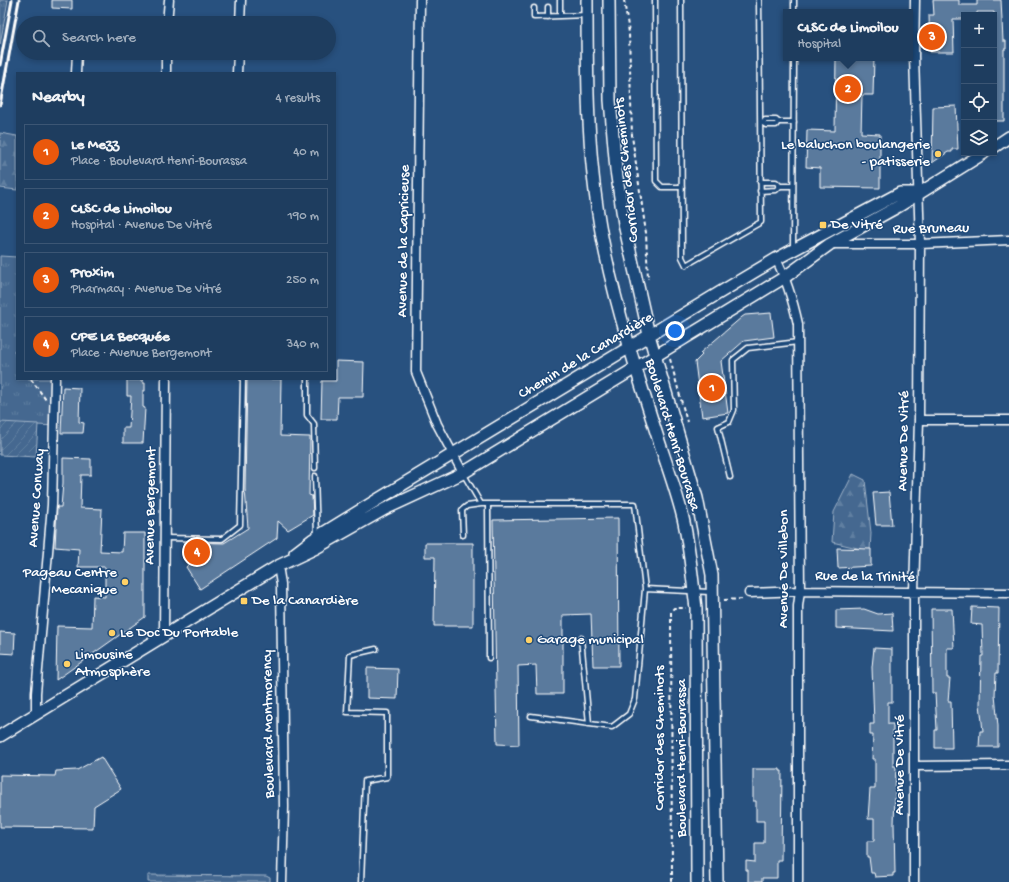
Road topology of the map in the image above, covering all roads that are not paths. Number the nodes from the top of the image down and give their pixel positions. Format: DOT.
graph roads {
  1 [pos="168,0"];
  2 [pos="241,0"];
  3 [pos="420,0"];
  4 [pos="560,0"];
  5 [pos="587,0"];
  6 [pos="608,0"];
  7 [pos="655,0"];
  8 [pos="681,0"];
  9 [pos="759,0"];
  10 [pos="915,0"];
  11 [pos="548,7"];
  12 [pos="534,8"];
  13 [pos="587,15"];
  14 [pos="167,16"];
  15 [pos="240,16"];
  16 [pos="560,16"];
  17 [pos="548,17"];
  18 [pos="77,60"];
  19 [pos="166,60"];
  20 [pos="238,60"];
  21 [pos="794,61"];
  22 [pos="76,72"];
  23 [pos="166,72"];
  24 [pos="237,72"];
  25 [pos="794,122"];
  26 [pos="761,123"];
  27 [pos="1009,138"];
  28 [pos="997,145"];
  29 [pos="979,156"];
  30 [pos="760,182"];
  31 [pos="682,186"];
  32 [pos="780,186"];
  33 [pos="793,186"];
  34 [pos="760,190"];
  35 [pos="918,193"];
  36 [pos="1009,240"];
  37 [pos="830,244"];
  38 [pos="920,244"];
  39 [pos="793,250"];
  40 [pos="776,259"];
  41 [pos="785,277"];
  42 [pos="649,335"];
  43 [pos="798,342"];
  44 [pos="630,347"];
  45 [pos="656,356"];
  46 [pos="636,368"];
  47 [pos="56,380"];
  48 [pos="166,380"];
  49 [pos="243,380"];
  50 [pos="307,380"];
  51 [pos="919,420"];
  52 [pos="1009,420"];
  53 [pos="452,454"];
  54 [pos="314,468"];
  55 [pos="463,473"];
  56 [pos="315,476"];
  57 [pos="730,477"];
  58 [pos="481,504"];
  59 [pos="488,504"];
  60 [pos="463,535"];
  61 [pos="317,537"];
  62 [pos="165,538"];
  63 [pos="278,566"];
  64 [pos="645,589"];
  65 [pos="694,591"];
  66 [pos="800,591"];
  67 [pos="914,592"];
  68 [pos="713,593"];
  69 [pos="749,593"];
  70 [pos="1009,593"];
  71 [pos="164,634"];
  72 [pos="581,638"];
  73 [pos="376,649"];
  74 [pos="489,658"];
  75 [pos="36,714"];
  76 [pos="531,716"];
  77 [pos="589,724"];
  78 [pos="0,736"];
  79 [pos="1009,765"];
  80 [pos="914,766"];
  81 [pos="282,882"];
  82 [pos="361,882"];
  83 [pos="697,882"];
  84 [pos="717,882"];
  85 [pos="798,882"];
  86 [pos="914,882"];
  1 -- 14 [label="street"];
  2 -- 15 [label="street"];
  3 -- 53 [label="street, Avenue de la Capricieuse"];
  4 -- 16 [label="lane"];
  5 -- 13 [label="main road, Boulevard Henri-Bourassa"];
  6 -- 42 [label="main road, Boulevard Henri-Bourassa"];
  7 -- 31 [label="lane"];
  8 -- 31 [label="lane"];
  9 -- 26 [label="lane"];
  10 -- 35 [label="street, Avenue De Vitré"];
  11 -- 17 [label="lane"];
  12 -- 17 [label="lane"];
  13 -- 16 [label="lane"];
  13 -- 44 [label="main road, Boulevard Henri-Bourassa"];
  16 -- 17 [label="lane"];
  18 -- 22 [label="street"];
  19 -- 23 [label="street"];
  20 -- 24 [label="street"];
  21 -- 25 [label="lane"];
  25 -- 26 [label="lane"];
  25 -- 33 [label="lane"];
  26 -- 30 [label="lane"];
  27 -- 28 [label="main road"];
  29 -- 35 [label="main road, Chemin de la Canardière"];
  30 -- 32 [label="lane"];
  30 -- 34 [label="lane"];
  31 -- 34 [label="lane"];
  32 -- 33 [label="lane"];
  32 -- 34 [label="lane"];
  33 -- 39 [label="lane"];
  35 -- 37 [label="main road, Chemin de la Canardière"];
  35 -- 38 [label="street, Avenue De Vitré"];
  35 -- 39 [label="main road, Chemin de la Canardière"];
  36 -- 38 [label="street, Rue Bruneau"];
  37 -- 38 [label="street, Rue Bruneau"];
  37 -- 41 [label="main road, Chemin de la Canardière"];
  38 -- 51 [label="street, Avenue De Vitré"];
  39 -- 40 [label="main road, Chemin de la Canardière"];
  40 -- 41 [label="street, Avenue De Villebon"];
  40 -- 42 [label="main road, Chemin de la Canardière"];
  41 -- 43 [label="street, Avenue De Villebon"];
  41 -- 45 [label="main road, Chemin de la Canardière"];
  42 -- 44 [label="main road, Chemin de la Canardière"];
  42 -- 45 [label="main road, Boulevard Henri-Bourassa"];
  43 -- 57 [label="lane"];
  43 -- 66 [label="street, Avenue De Villebon"];
  44 -- 46 [label="main road, Boulevard Henri-Bourassa"];
  44 -- 53 [label="main road, Chemin de la Canardière"];
  45 -- 46 [label="main road, Chemin de la Canardière"];
  45 -- 68 [label="main road, Boulevard Henri-Bourassa"];
  46 -- 55 [label="main road, Chemin de la Canardière"];
  46 -- 65 [label="main road, Boulevard Henri-Bourassa"];
  47 -- 75 [label="street, Avenue Conway"];
  48 -- 62 [label="street, Avenue Bergemont"];
  49 -- 62 [label="lane"];
  50 -- 54 [label="lane"];
  51 -- 52 [label="street"];
  51 -- 67 [label="street, Avenue De Vitré"];
  53 -- 55 [label="street, Avenue de la Capricieuse"];
  53 -- 61 [label="main road, Chemin de la Canardière"];
  55 -- 58 [label="lane"];
  55 -- 63 [label="main road, Chemin de la Canardière"];
  56 -- 61 [label="lane"];
  58 -- 59 [label="lane"];
  58 -- 60 [label="lane"];
  59 -- 64 [label="lane"];
  59 -- 74 [label="lane"];
  61 -- 63 [label="main road, Chemin de la Canardière"];
  62 -- 71 [label="street, Avenue Bergemont"];
  63 -- 71 [label="main road, Chemin de la Canardière"];
  63 -- 81 [label="street, Boulevard Montmorency"];
  64 -- 65 [label="lane"];
  64 -- 77 [label="lane"];
  65 -- 68 [label="lane"];
  65 -- 83 [label="main road, Boulevard Henri-Bourassa"];
  66 -- 67 [label="street, Rue de la Trinité"];
  66 -- 69 [label="street, Rue de la Trinité"];
  66 -- 85 [label="street, Avenue De Villebon"];
  67 -- 70 [label="street, Rue de la Trinité"];
  67 -- 80 [label="street, Avenue De Vitré"];
  68 -- 84 [label="main road, Boulevard Henri-Bourassa"];
  71 -- 75 [label="main road, Chemin de la Canardière"];
  72 -- 77 [label="lane"];
  73 -- 82 [label="lane"];
  75 -- 78 [label="main road, Chemin de la Canardière"];
  76 -- 77 [label="lane"];
  79 -- 80 [label="street"];
  80 -- 86 [label="street, Avenue De Vitré"];
}
